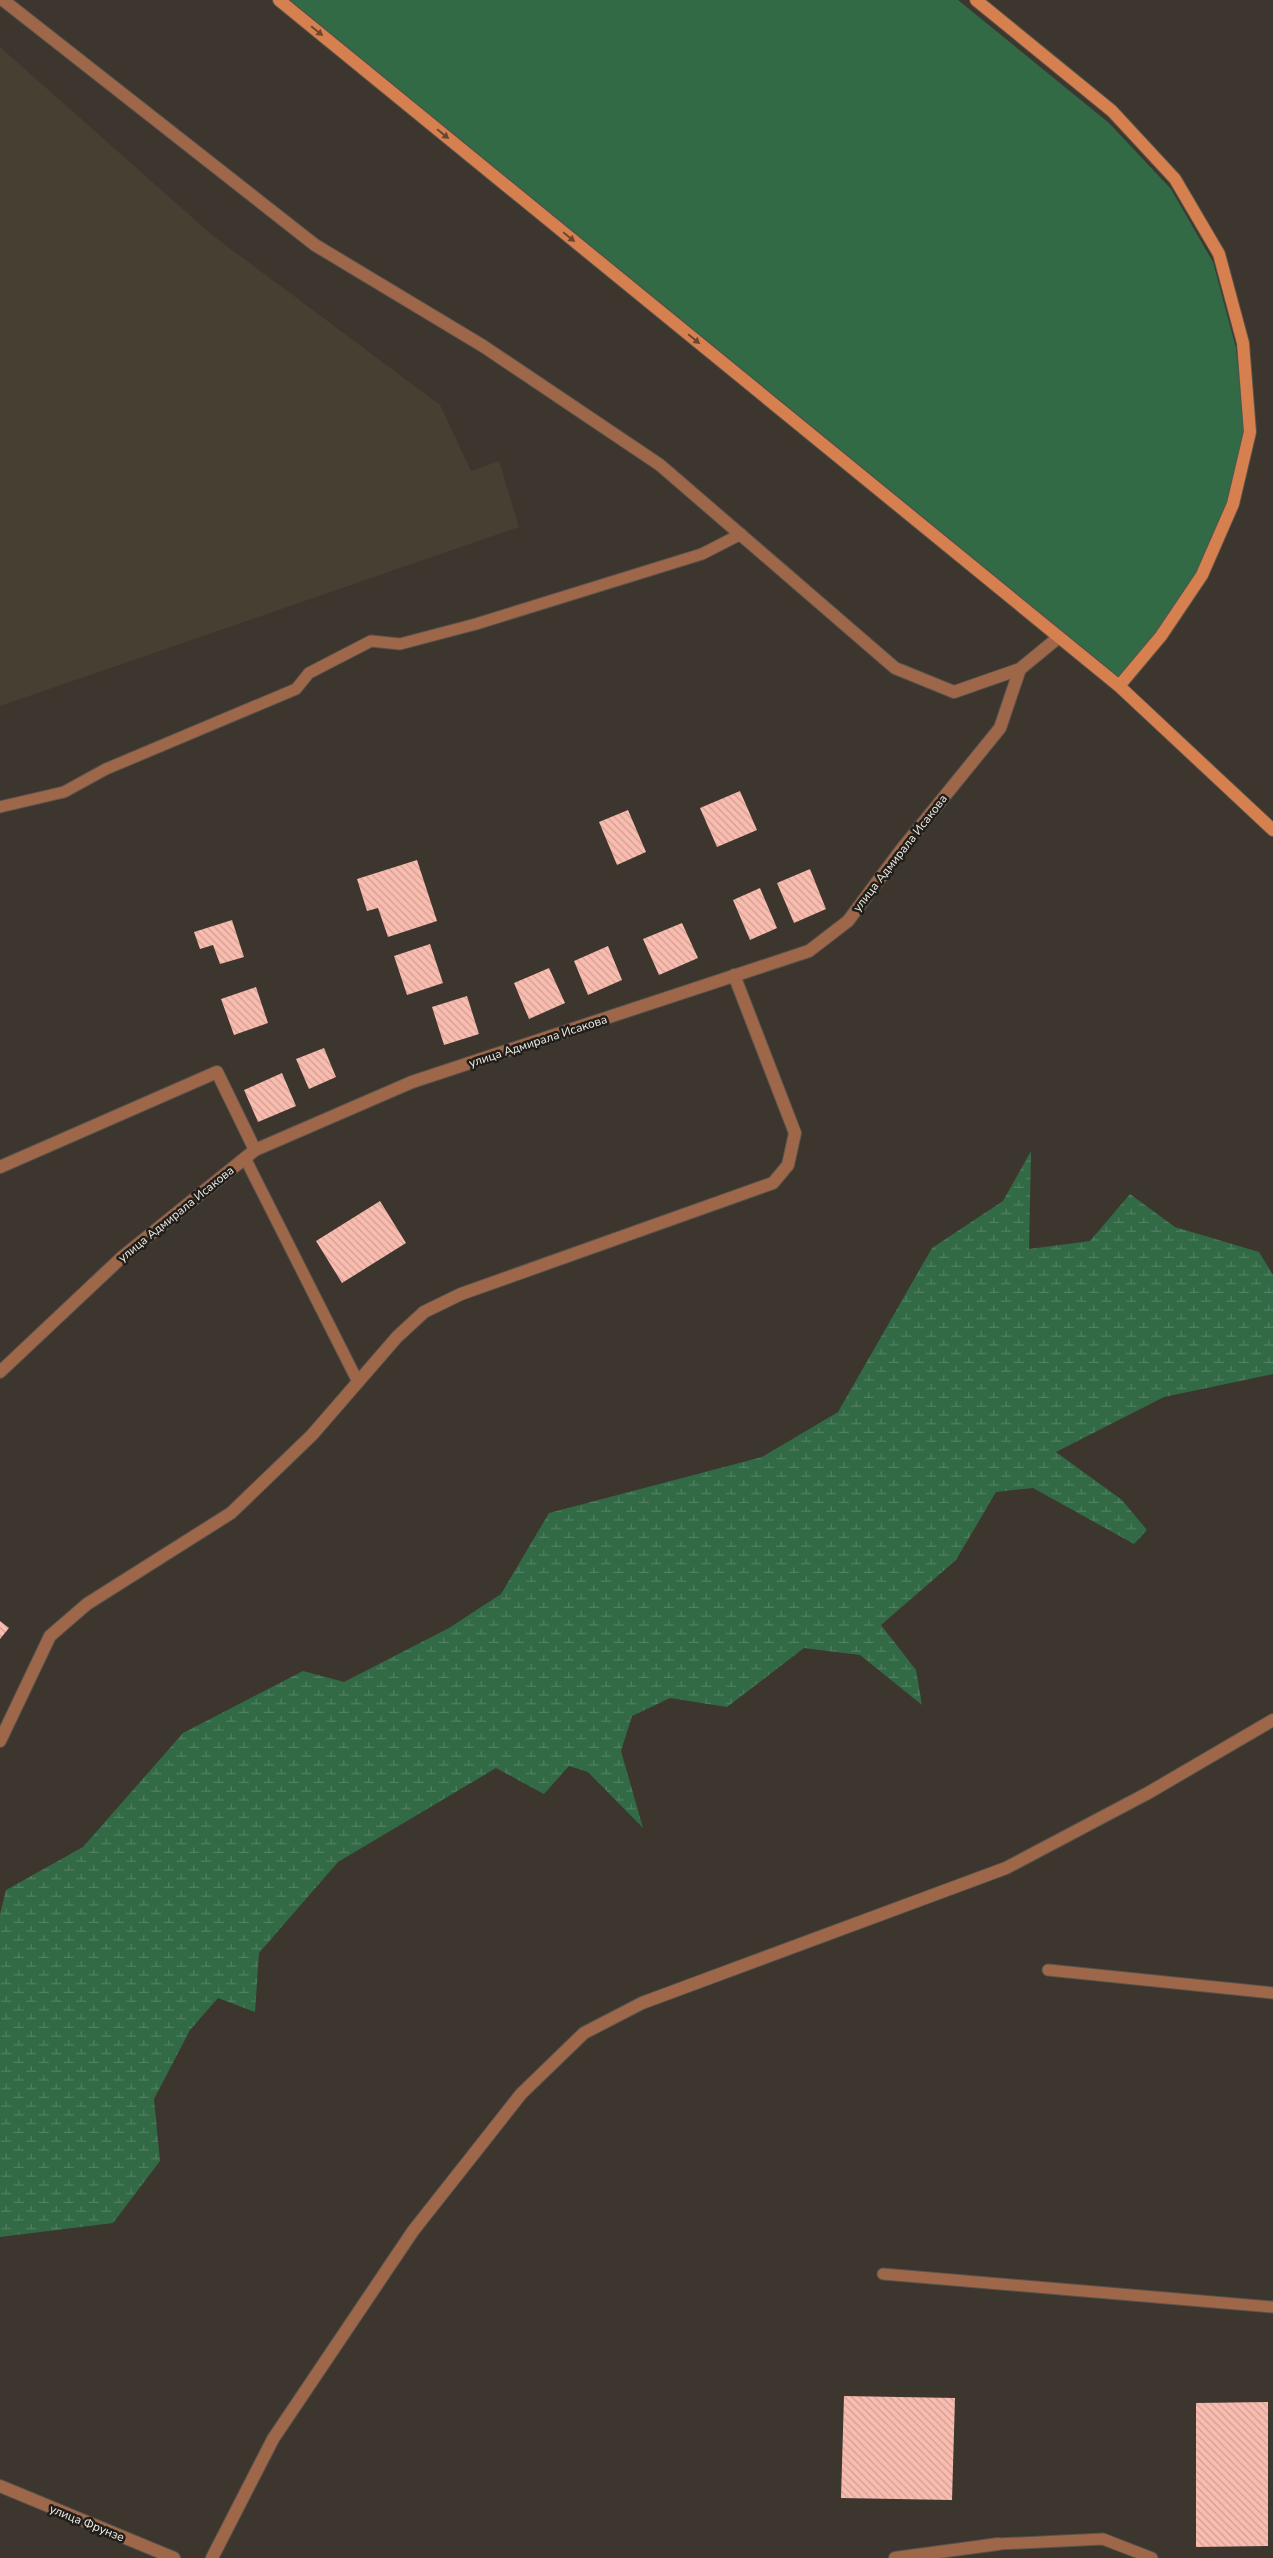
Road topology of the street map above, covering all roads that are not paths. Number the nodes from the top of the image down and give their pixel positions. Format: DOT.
graph roads {
  1 [pos="3,0"];
  2 [pos="279,0"];
  3 [pos="976,0"];
  4 [pos="741,534"];
  5 [pos="1059,638"];
  6 [pos="1020,669"];
  7 [pos="1119,686"];
  8 [pos="0,807"];
  9 [pos="1273,830"];
  10 [pos="734,975"];
  11 [pos="250,1154"];
  12 [pos="0,1167"];
  13 [pos="0,1372"];
  14 [pos="358,1382"];
  15 [pos="1273,1720"];
  16 [pos="0,1741"];
  17 [pos="1048,1970"];
  18 [pos="1273,1993"];
  19 [pos="883,2274"];
  20 [pos="1273,2307"];
  21 [pos="0,2486"];
  22 [pos="998,2544"];
  23 [pos="174,2558"];
  24 [pos="212,2558"];
  25 [pos="895,2558"];
  26 [pos="1152,2558"];
  1 -- 4 [label="street"];
  2 -- 5 [label="main road, one-way"];
  3 -- 7 [label="main road"];
  4 -- 6 [label="street"];
  4 -- 8 [label="lane"];
  5 -- 6 [label="street"];
  5 -- 7 [label="main road"];
  6 -- 10 [label="street, улица Адмирала Исакова"];
  7 -- 9 [label="main road"];
  10 -- 11 [label="street, улица Адмирала Исакова"];
  10 -- 14 [label="street"];
  11 -- 12 [label="street"];
  11 -- 13 [label="street, улица Адмирала Исакова"];
  11 -- 14 [label="lane"];
  14 -- 16 [label="street"];
  15 -- 24 [label="street"];
  17 -- 18 [label="lane"];
  19 -- 20 [label="lane"];
  21 -- 23 [label="street, улица Фрунзе"];
  22 -- 25 [label="street"];
  22 -- 26 [label="lane"];
}
